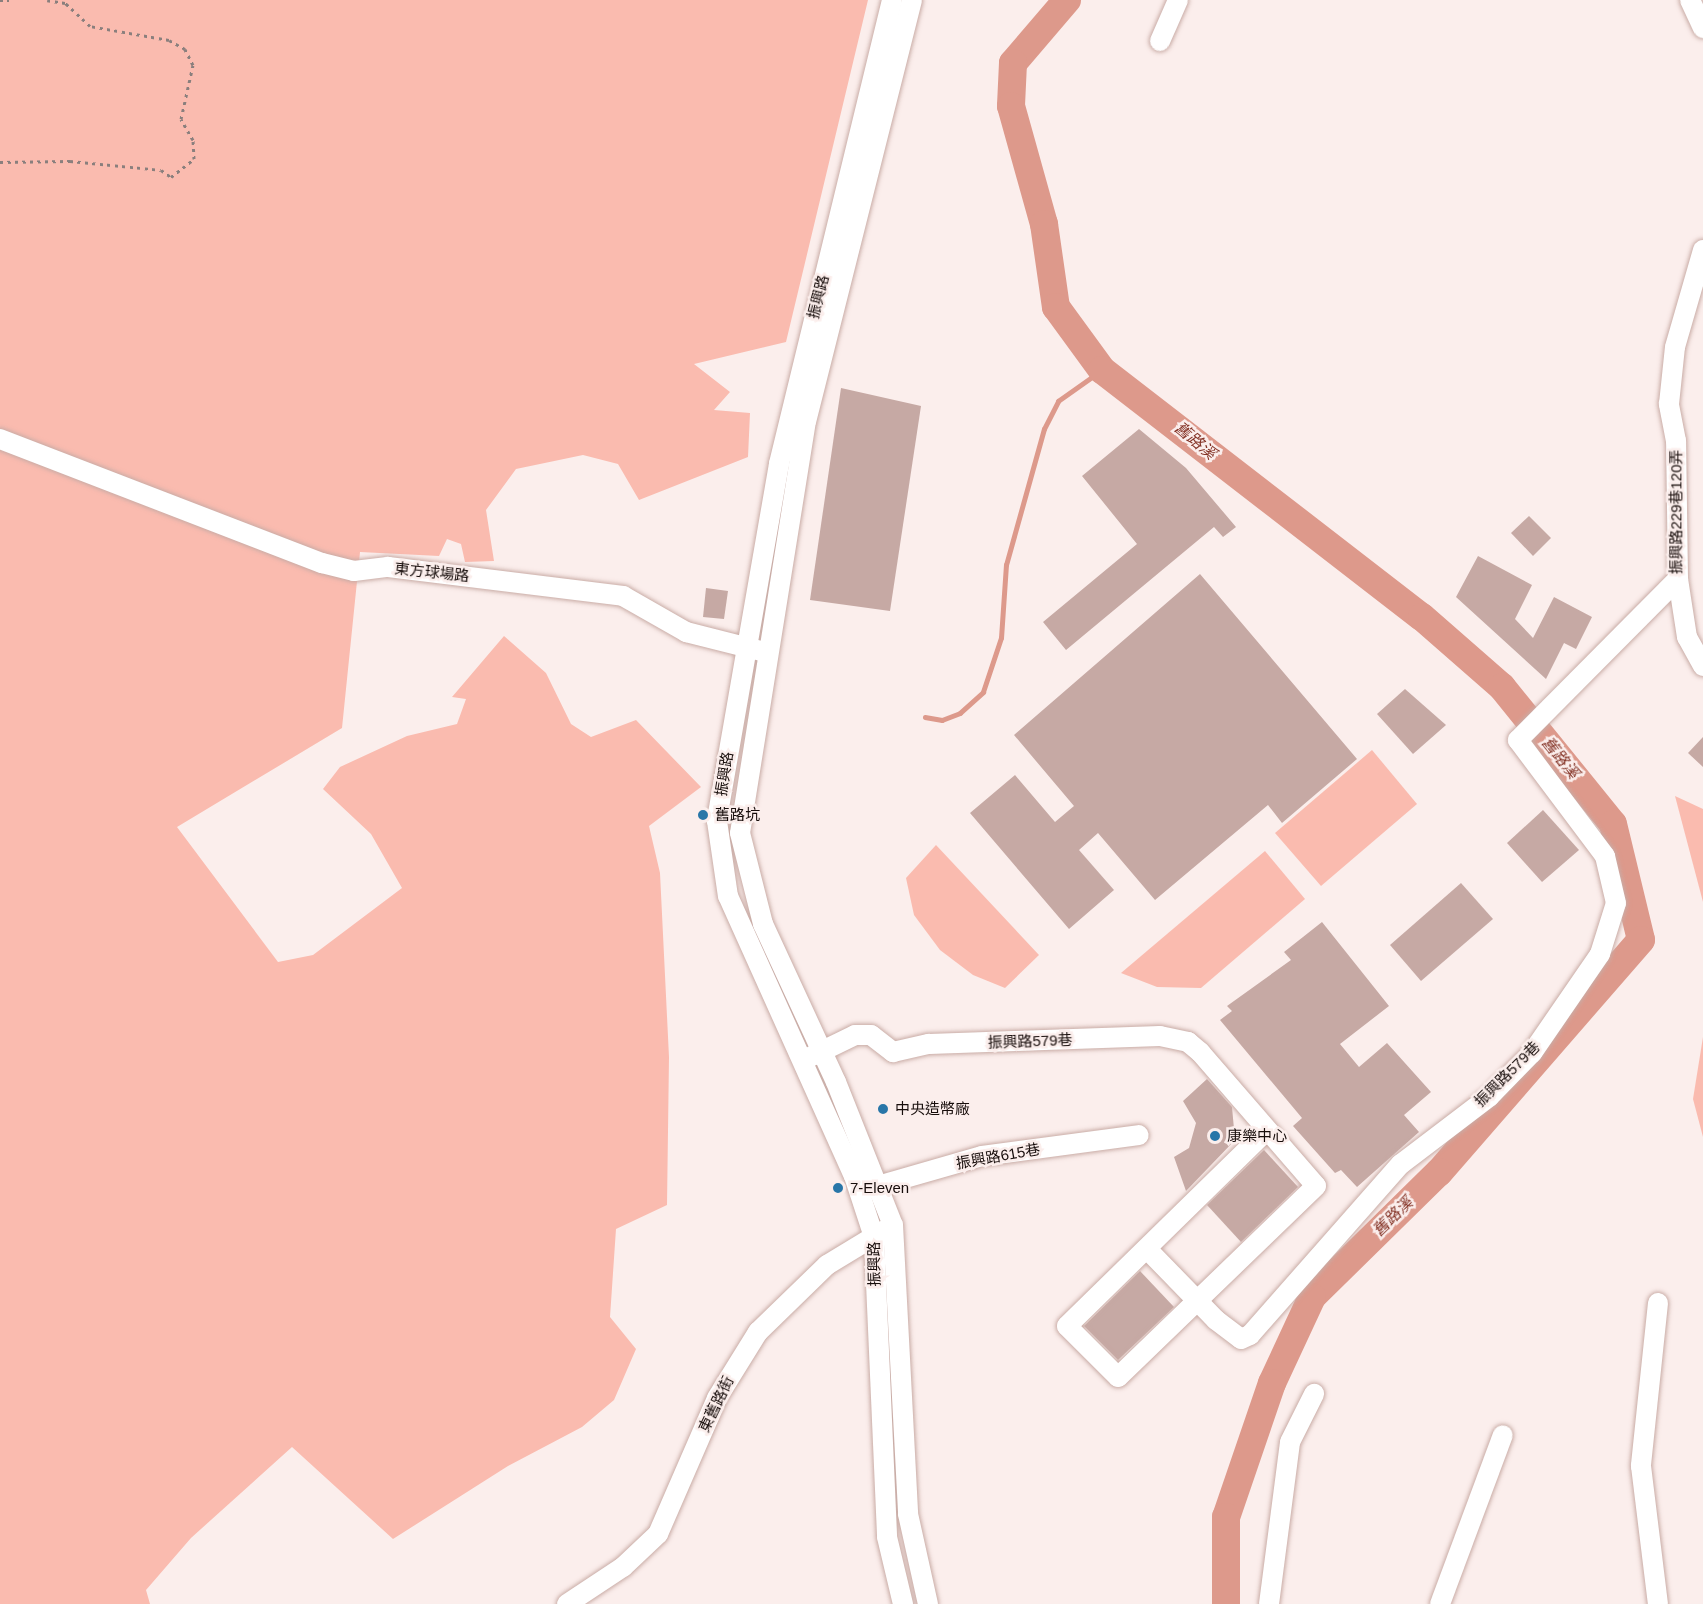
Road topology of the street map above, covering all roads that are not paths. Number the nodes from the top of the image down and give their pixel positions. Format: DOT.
graph roads {
  1 [pos="892,0"];
  2 [pos="912,0"];
  3 [pos="1178,0"];
  4 [pos="1690,0"];
  5 [pos="1703,28"];
  6 [pos="1160,41"];
  7 [pos="1703,250"];
  8 [pos="0,439"];
  9 [pos="1678,579"];
  10 [pos="757,650"];
  11 [pos="1703,666"];
  12 [pos="1518,740"];
  13 [pos="822,1052"];
  14 [pos="801,1061"];
  15 [pos="1267,1130"];
  16 [pos="1139,1135"];
  17 [pos="879,1184"];
  18 [pos="859,1192"];
  19 [pos="893,1225"];
  20 [pos="874,1237"];
  21 [pos="1147,1249"];
  22 [pos="1197,1301"];
  23 [pos="1658,1303"];
  24 [pos="1314,1394"];
  25 [pos="1503,1435"];
  26 [pos="567,1604"];
  27 [pos="903,1604"];
  28 [pos="928,1604"];
  29 [pos="1269,1604"];
  30 [pos="1440,1604"];
  31 [pos="1658,1604"];
  1 -- 10 [label="street, 振興路"];
  2 -- 10 [label="street, 振興路"];
  3 -- 6 [label="street"];
  4 -- 5 [label="street"];
  7 -- 9 [label="street, 振興路229巷120弄"];
  8 -- 10 [label="street, 東方球場路"];
  9 -- 11 [label="street"];
  9 -- 12 [label="street, 振興路229巷120弄"];
  10 -- 13 [label="street, 振興路"];
  10 -- 14 [label="street, 振興路"];
  12 -- 22 [label="street, 振興路579巷"];
  13 -- 14 [label="street, 振興路579巷"];
  13 -- 15 [label="street, 振興路579巷"];
  13 -- 17 [label="street, 振興路"];
  14 -- 18 [label="street, 振興路"];
  15 -- 21 [label="street, 振興路579巷"];
  15 -- 22 [label="street, 振興路579巷"];
  16 -- 17 [label="street, 振興路615巷"];
  17 -- 18 [label="street, 振興路615巷"];
  17 -- 19 [label="street, 振興路"];
  18 -- 20 [label="street, 振興路"];
  19 -- 20 [label="street, 東舊路街"];
  19 -- 28 [label="street, 振興路"];
  20 -- 26 [label="street, 東舊路街"];
  20 -- 27 [label="street, 振興路"];
  21 -- 22 [label="street, 振興路579巷"];
  21 -- 22 [label="street, 振興路579巷"];
  23 -- 31 [label="street"];
  24 -- 29 [label="street"];
  25 -- 30 [label="street"];
}
